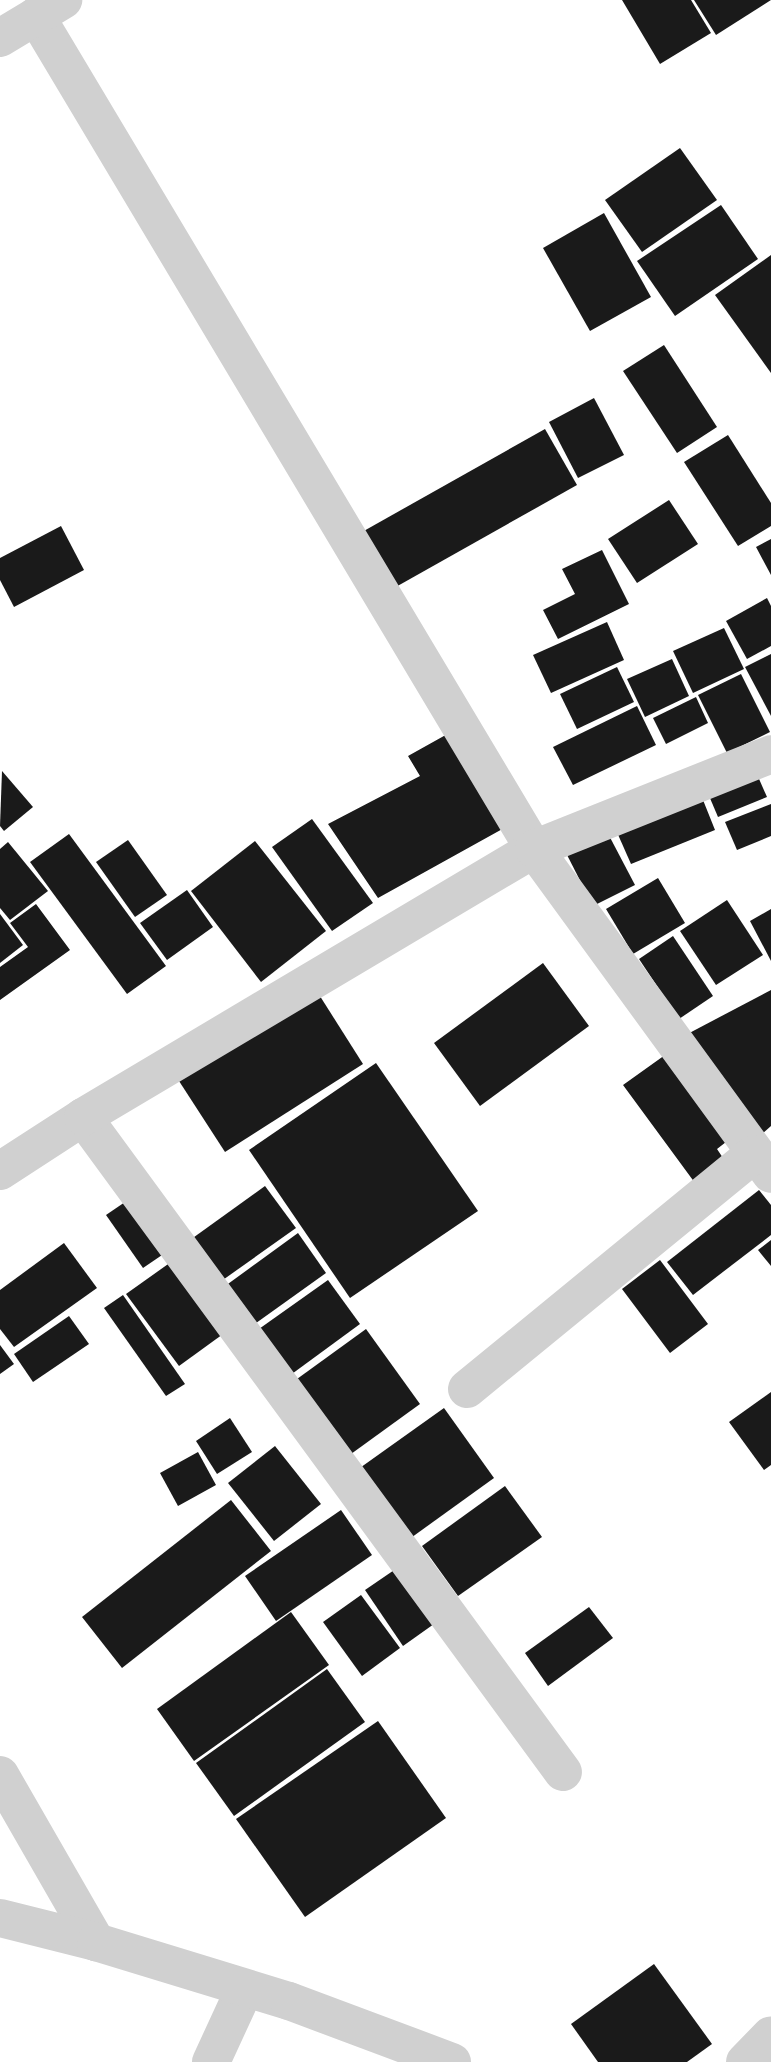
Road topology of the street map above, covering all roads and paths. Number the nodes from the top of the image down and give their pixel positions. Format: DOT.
graph roads {
  1 [pos="49,8"];
  2 [pos="0,38"];
  3 [pos="771,754"];
  4 [pos="534,849"];
  5 [pos="83,1117"];
  6 [pos="762,1164"];
  7 [pos="0,1171"];
  8 [pos="467,1389"];
  9 [pos="563,1772"];
  10 [pos="0,1775"];
  11 [pos="0,1918"];
  12 [pos="96,1942"];
  13 [pos="244,1988"];
  14 [pos="771,2035"];
  15 [pos="211,2062"];
  16 [pos="452,2062"];
  17 [pos="744,2062"];
  1 -- 2 [label="street"];
  1 -- 4 [label="street"];
  3 -- 4 [label="street"];
  4 -- 5 [label="street"];
  4 -- 6 [label="street"];
  5 -- 7 [label="street"];
  5 -- 9 [label="street"];
  6 -- 8 [label="street"];
  10 -- 12 [label="street"];
  11 -- 12 [label="street"];
  12 -- 13 [label="street"];
  13 -- 15 [label="street"];
  13 -- 16 [label="street"];
  14 -- 17 [label="street"];
}
